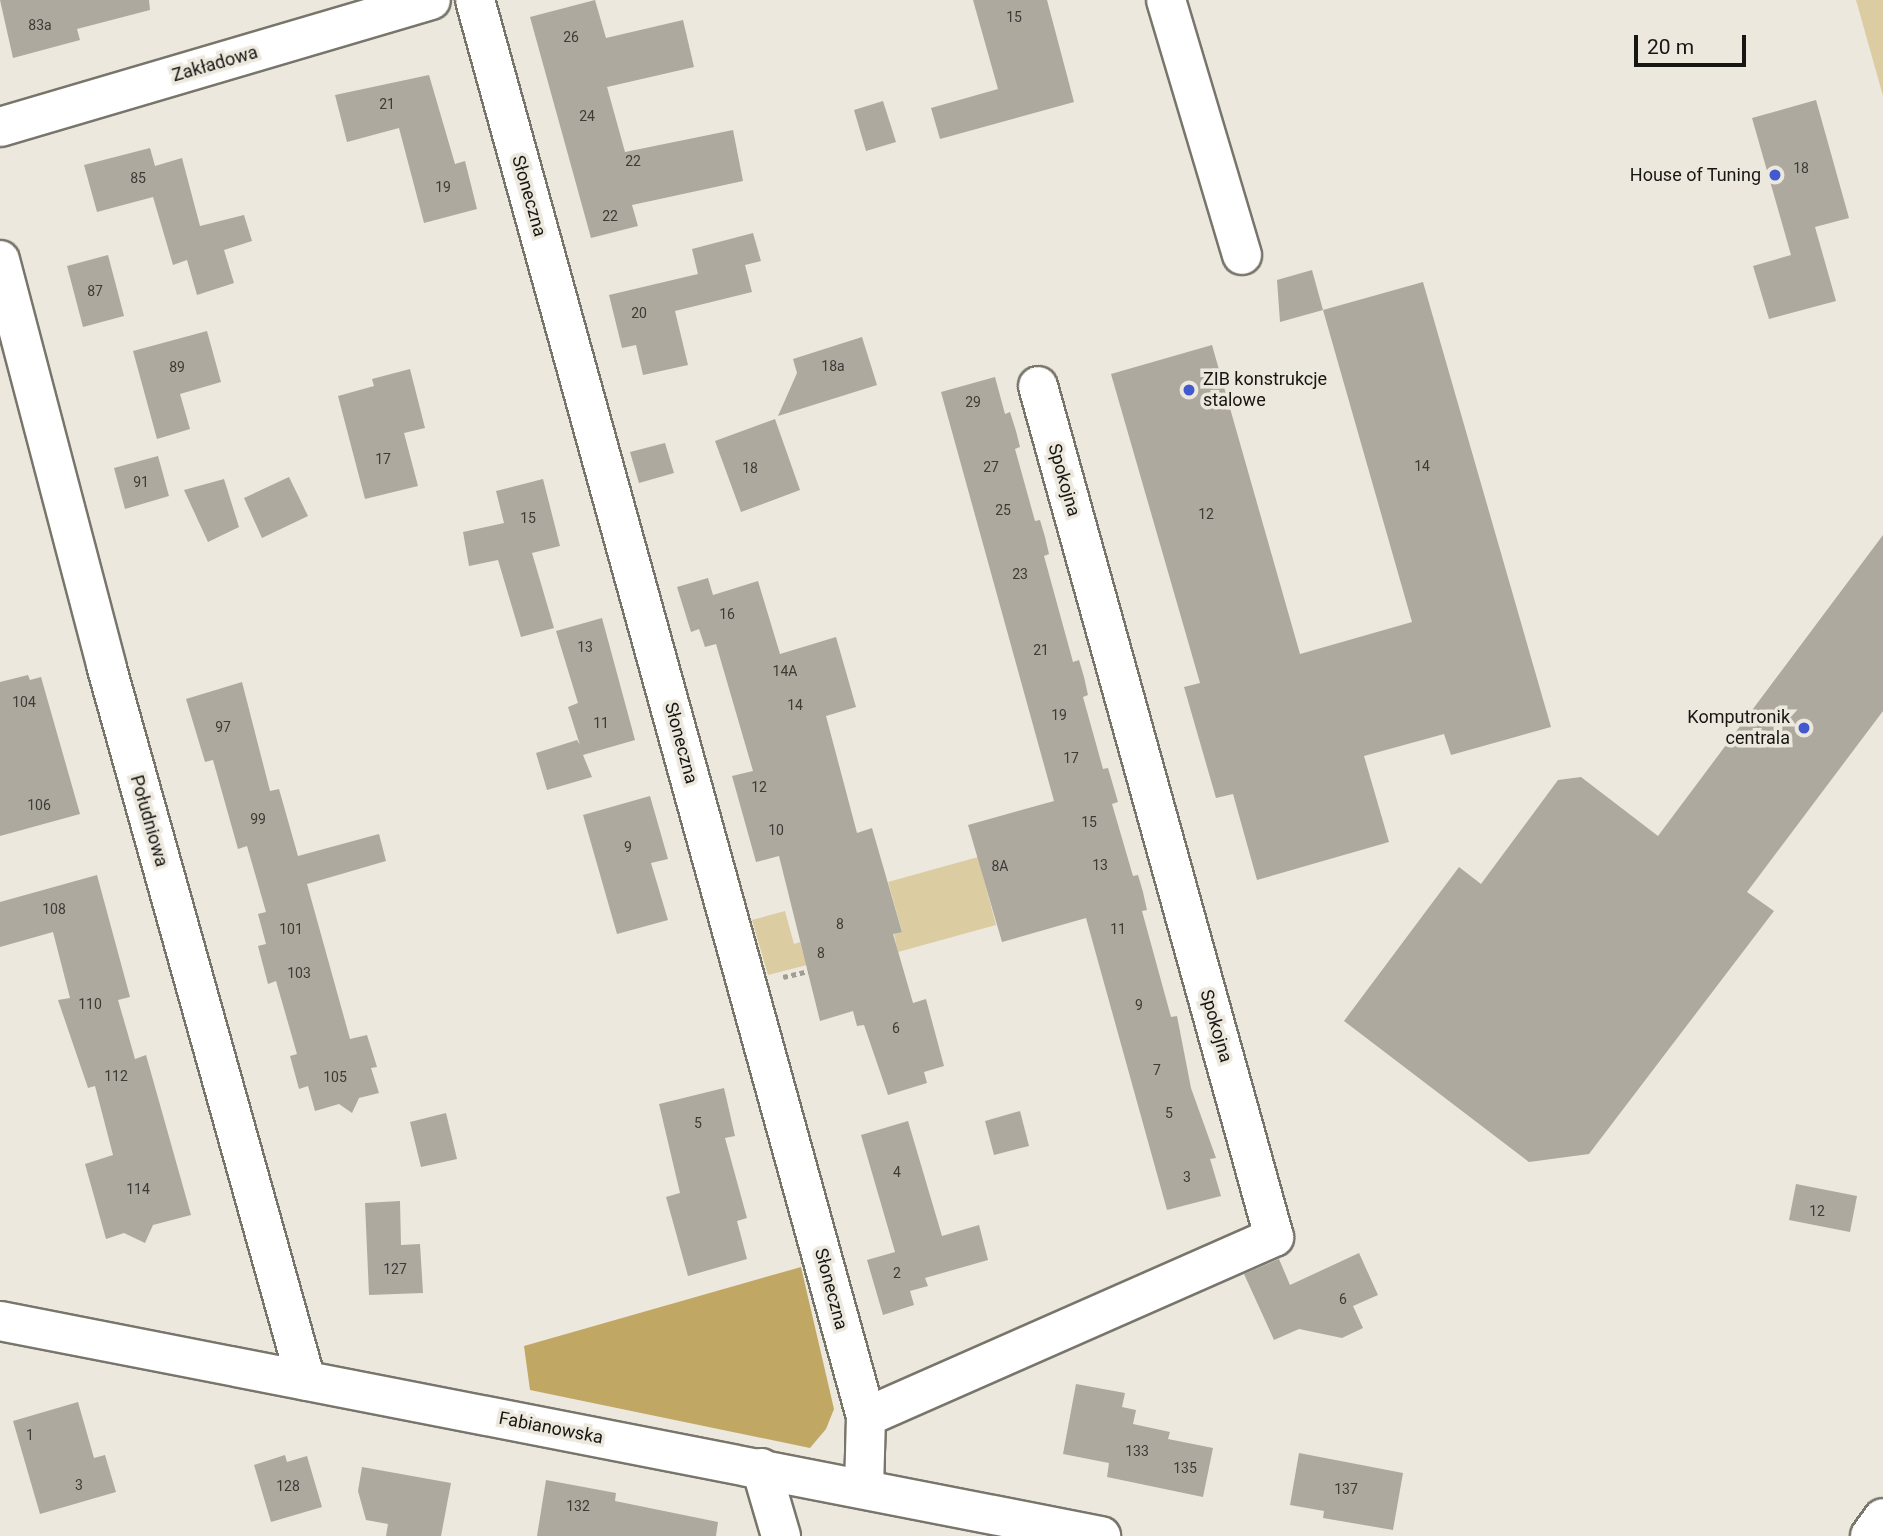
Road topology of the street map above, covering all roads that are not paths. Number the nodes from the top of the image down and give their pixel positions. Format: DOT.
graph roads {
  1 [pos="431,0"];
  2 [pos="475,0"];
  3 [pos="1166,0"];
  4 [pos="0,127"];
  5 [pos="1242,255"];
  6 [pos="0,260"];
  7 [pos="1038,386"];
  8 [pos="0,1321"];
  9 [pos="306,1381"];
  10 [pos="866,1417"];
  11 [pos="761,1468"];
  12 [pos="864,1488"];
  13 [pos="1883,1518"];
  14 [pos="782,1536"];
  15 [pos="1101,1536"];
  16 [pos="1870,1536"];
  1 -- 4 [label="street, Zakładowa"];
  2 -- 10 [label="street, Słoneczna"];
  3 -- 5 [label="street"];
  6 -- 9 [label="street, Południowa"];
  7 -- 10 [label="street, Spokojna"];
  8 -- 9 [label="street, Fabianowska"];
  9 -- 11 [label="street, Fabianowska"];
  10 -- 12 [label="street, Słoneczna"];
  11 -- 12 [label="street, Fabianowska"];
  11 -- 14 [label="street"];
  12 -- 15 [label="street, Fabianowska"];
  13 -- 16 [label="street"];
}
